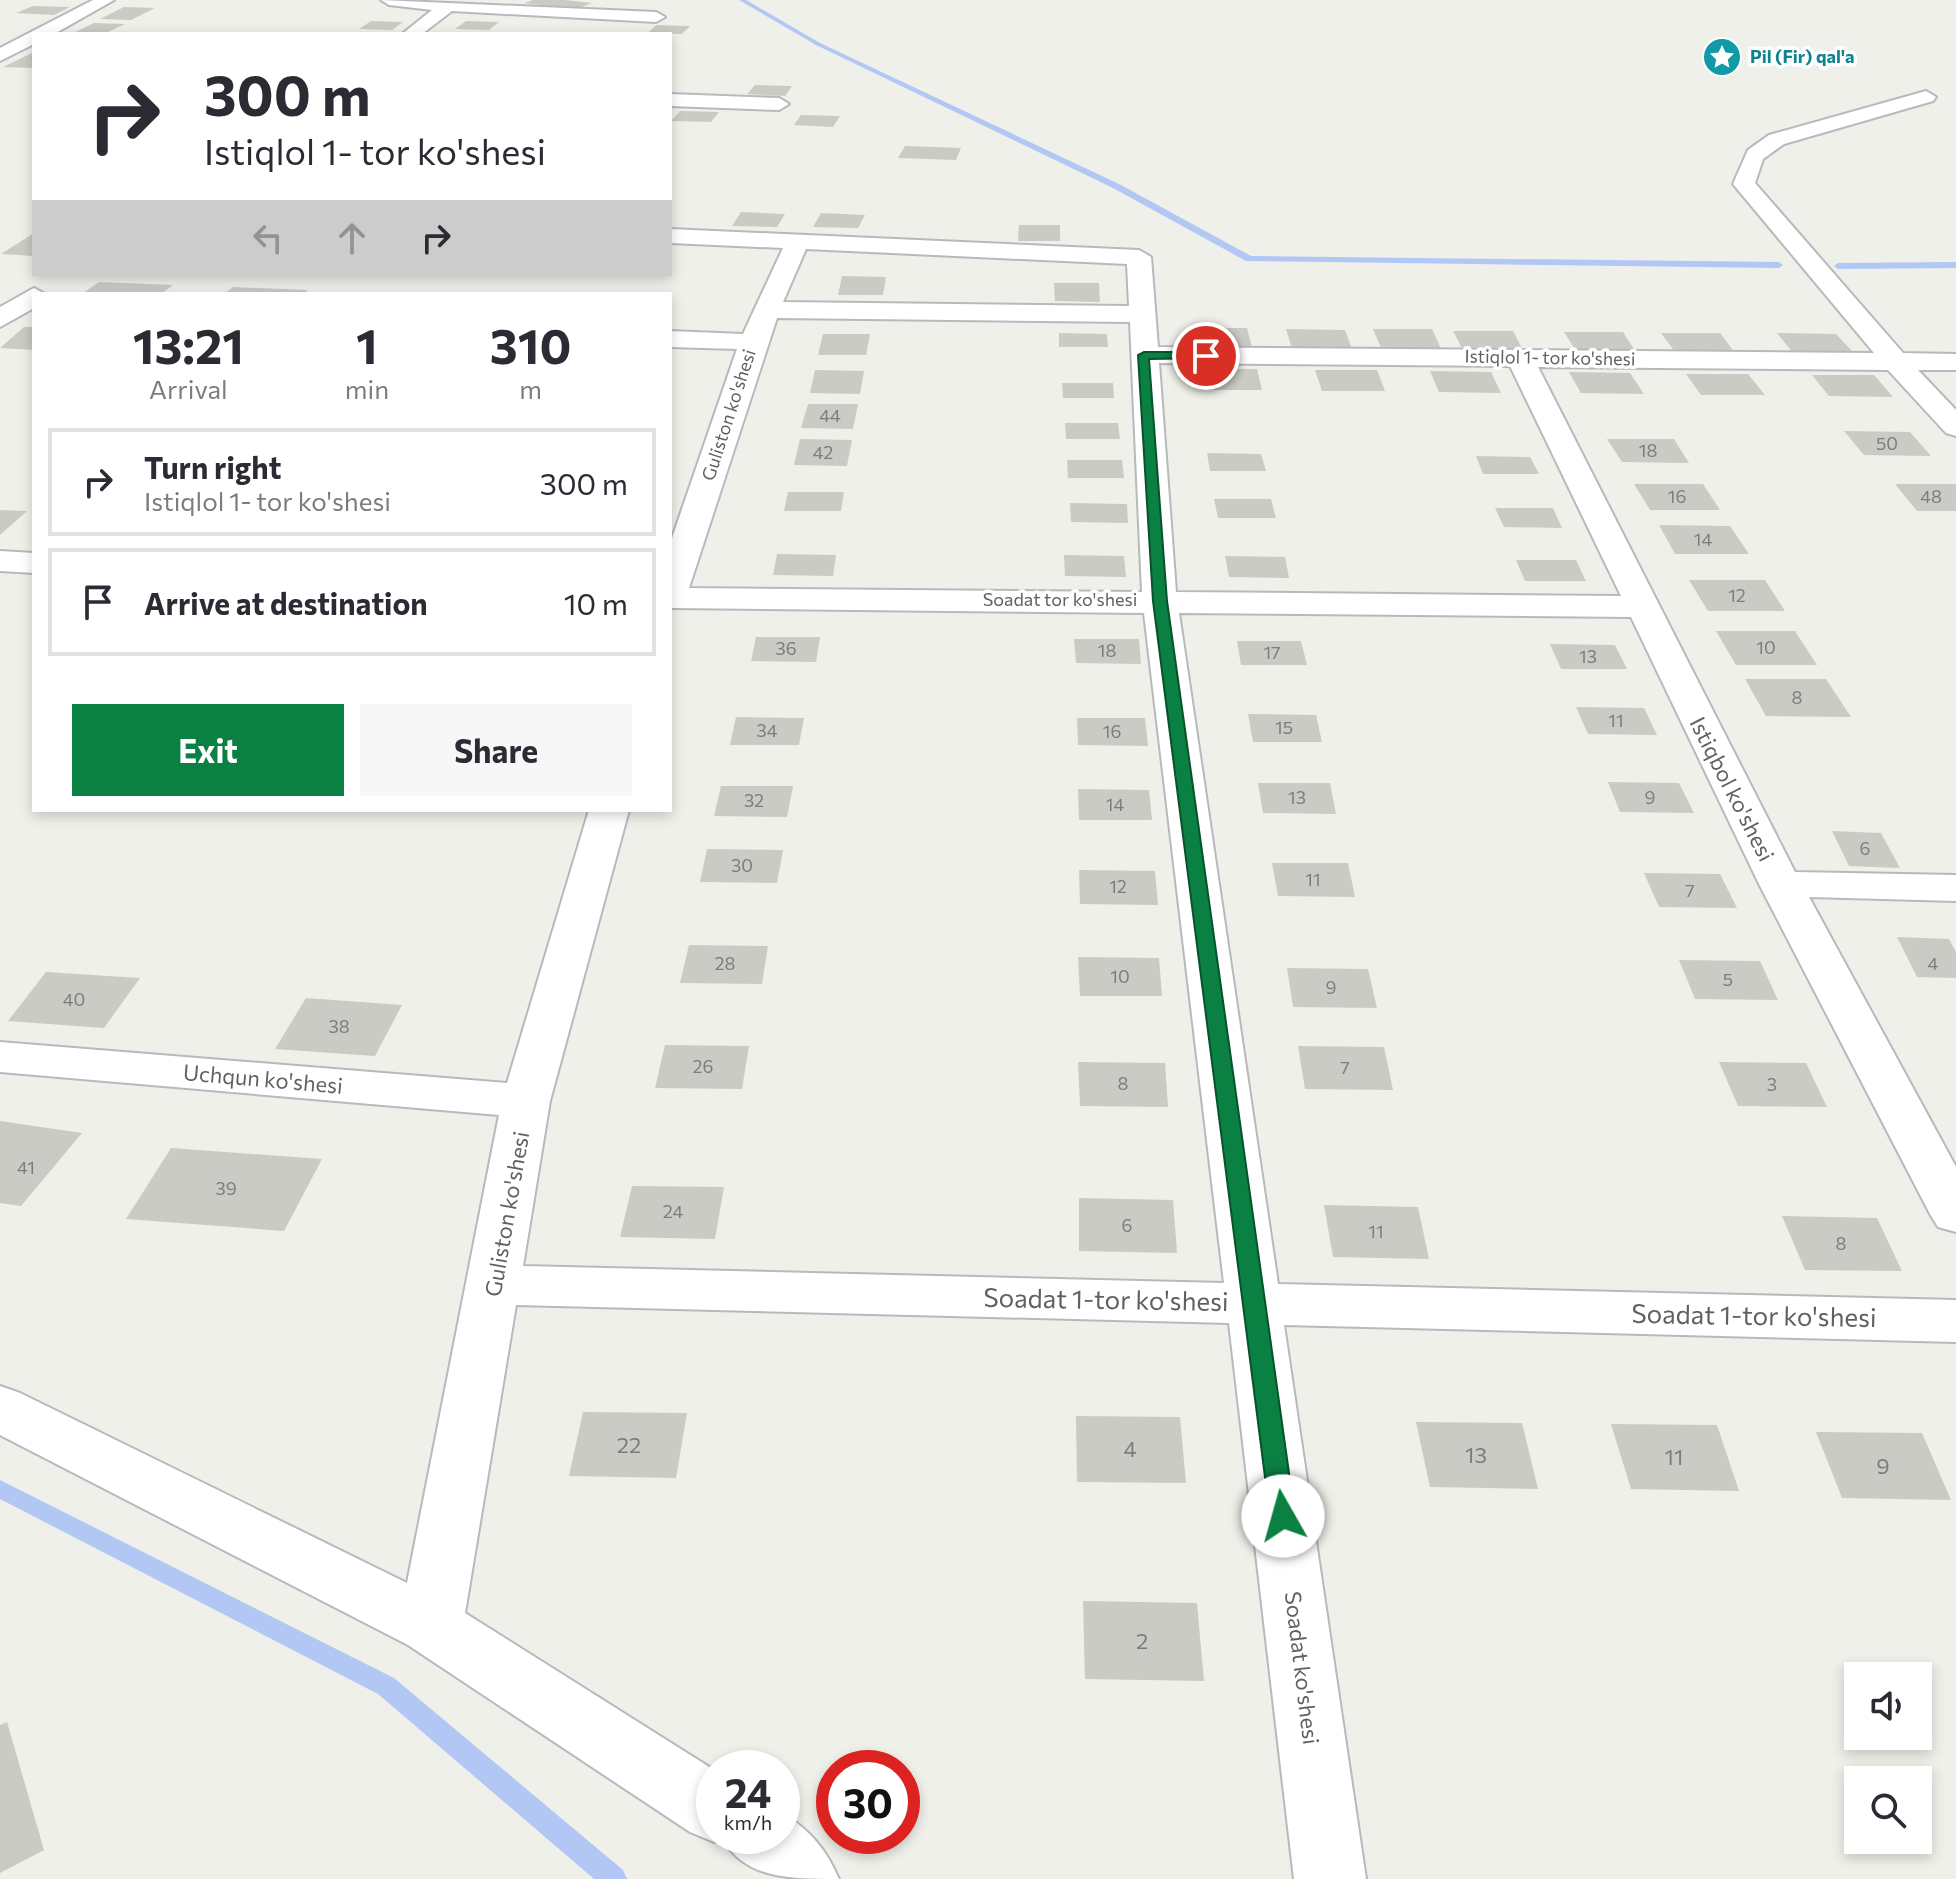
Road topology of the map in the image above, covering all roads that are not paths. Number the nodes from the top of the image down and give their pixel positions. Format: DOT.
graph roads {
  1 [pos="106,0"];
  2 [pos="389,0"];
  3 [pos="448,6"];
  4 [pos="656,17"];
  5 [pos="44,32"];
  6 [pos="414,32"];
  7 [pos="32,38"];
  8 [pos="0,55"];
  9 [pos="1926,97"];
  10 [pos="672,100"];
  11 [pos="779,104"];
  12 [pos="672,236"];
  13 [pos="798,241"];
  14 [pos="32,299"];
  15 [pos="769,310"];
  16 [pos="14,316"];
  17 [pos="1144,334"];
  18 [pos="672,339"];
  19 [pos="753,342"];
  20 [pos="1519,357"];
  21 [pos="1895,361"];
  22 [pos="1956,362"];
  23 [pos="1956,427"];
  24 [pos="0,561"];
  25 [pos="32,563"];
  26 [pos="672,590"];
  27 [pos="672,596"];
  28 [pos="1160,601"];
  29 [pos="1641,607"];
  30 [pos="608,812"];
  31 [pos="1780,884"];
  32 [pos="1956,888"];
  33 [pos="0,1057"];
  34 [pos="526,1101"];
  35 [pos="1956,1214"];
  36 [pos="495,1285"];
  37 [pos="1255,1304"];
  38 [pos="1956,1321"];
  39 [pos="0,1409"];
  40 [pos="431,1625"];
  41 [pos="696,1797"];
  42 [pos="782,1854"];
  43 [pos="803,1879"];
  44 [pos="1330,1879"];
  1 -- 5 [label="street"];
  2 -- 3 [label="street"];
  3 -- 4 [label="street"];
  3 -- 6 [label="street"];
  7 -- 8 [label="street"];
  9 -- 21 [label="street"];
  10 -- 11 [label="street"];
  12 -- 13 [label="street"];
  13 -- 15 [label="street, Guliston ko'shesi"];
  13 -- 17 [label="street, Soadat ko'shesi"];
  14 -- 16 [label="street"];
  15 -- 17 [label="street, Istiqlol 1- tor ko'shesi"];
  15 -- 19 [label="street, Guliston ko'shesi"];
  17 -- 20 [label="street, Istiqlol 1- tor ko'shesi"];
  17 -- 28 [label="street, Soadat ko'shesi"];
  18 -- 19 [label="street"];
  19 -- 26 [label="street, Guliston ko'shesi"];
  20 -- 21 [label="street, Istiqlol 1- tor ko'shesi"];
  20 -- 29 [label="street, Istiqbol ko'shesi"];
  21 -- 22 [label="street, Istiqlol 1- tor ko'shesi"];
  21 -- 23 [label="street"];
  24 -- 25 [label="street"];
  27 -- 28 [label="street, Soadat tor ko'shesi"];
  28 -- 29 [label="street, Soadat tor ko'shesi"];
  28 -- 37 [label="street, Soadat ko'shesi"];
  29 -- 31 [label="street, Istiqbol ko'shesi"];
  30 -- 34 [label="street, Guliston ko'shesi"];
  31 -- 32 [label="street"];
  31 -- 35 [label="street, Istiqbol ko'shesi"];
  33 -- 34 [label="street, Uchqun ko'shesi"];
  34 -- 36 [label="street, Guliston ko'shesi"];
  36 -- 37 [label="street, Soadat 1-tor ko'shesi"];
  36 -- 40 [label="street, Guliston ko'shesi"];
  37 -- 38 [label="street, Soadat 1-tor ko'shesi"];
  37 -- 44 [label="street, Soadat ko'shesi"];
  39 -- 40 [label="street"];
  40 -- 41 [label="street"];
  42 -- 43 [label="street"];
}
